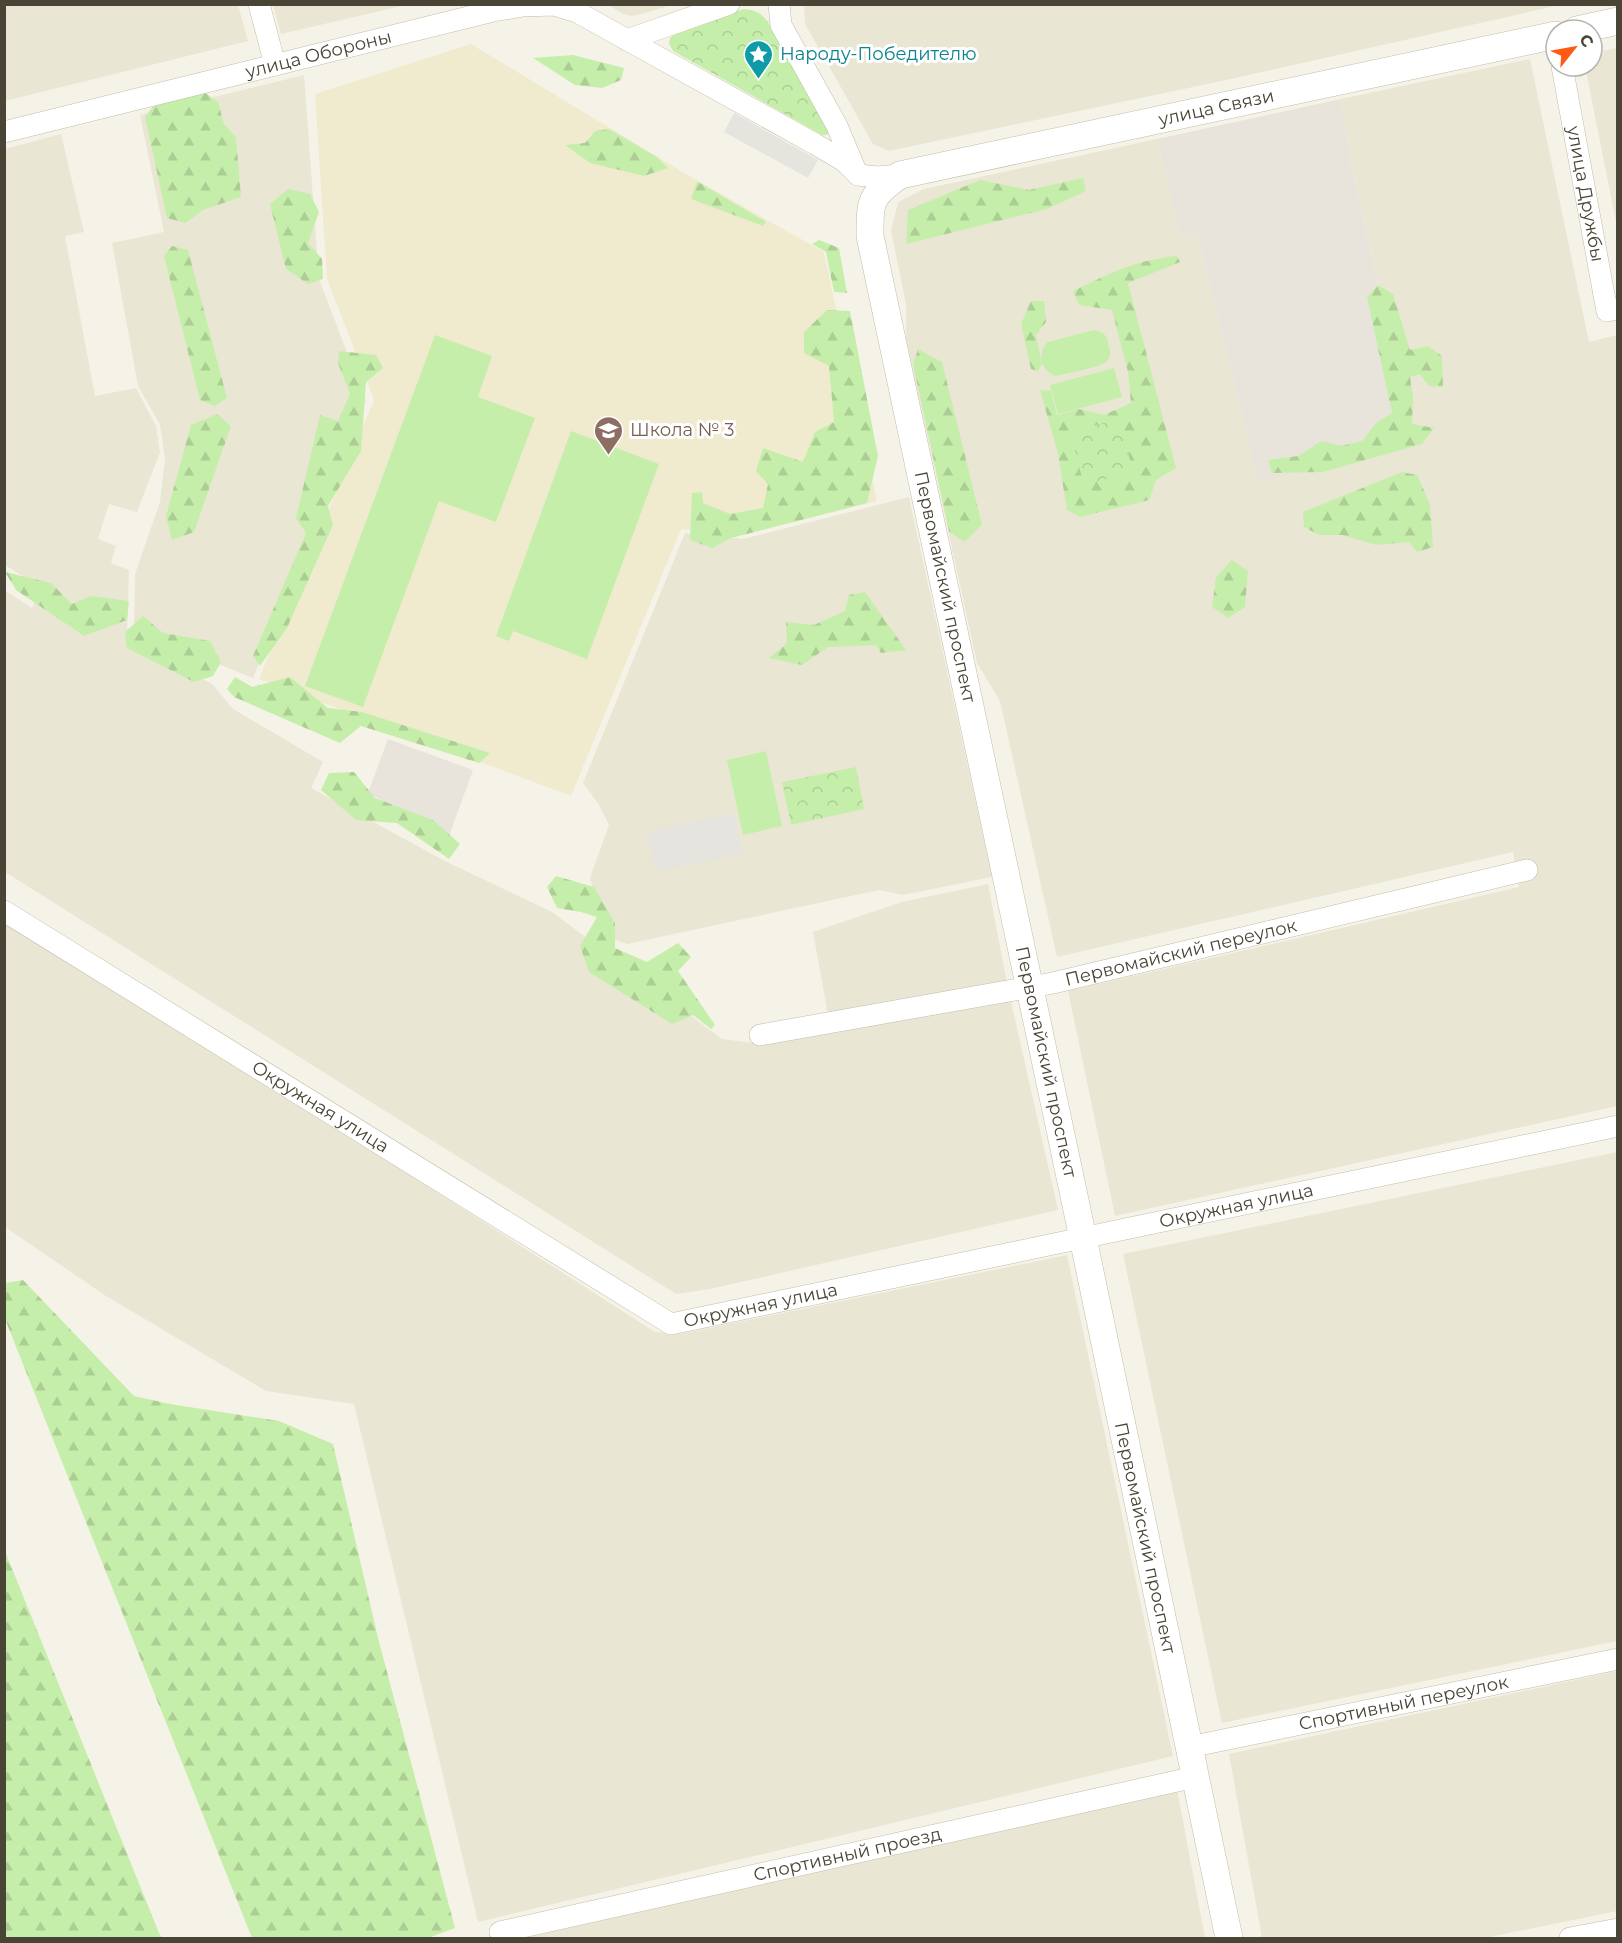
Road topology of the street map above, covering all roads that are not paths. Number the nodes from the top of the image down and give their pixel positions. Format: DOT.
graph roads {
  1 [pos="259,4"];
  2 [pos="729,4"];
  3 [pos="779,4"];
  4 [pos="497,8"];
  5 [pos="574,8"];
  6 [pos="665,27"];
  7 [pos="1544,38"];
  8 [pos="627,40"];
  9 [pos="665,60"];
  10 [pos="275,65"];
  11 [pos="1564,78"];
  12 [pos="837,126"];
  13 [pos="4,132"];
  14 [pos="814,144"];
  15 [pos="877,186"];
  16 [pos="1617,309"];
  17 [pos="1527,870"];
  18 [pos="4,911"];
  19 [pos="1030,987"];
  20 [pos="760,1035"];
  21 [pos="1617,1126"];
  22 [pos="1083,1238"];
  23 [pos="1617,1659"];
  24 [pos="1189,1748"];
  25 [pos="1195,1777"];
  26 [pos="1617,1929"];
  27 [pos="500,1932"];
  28 [pos="1229,1938"];
  29 [pos="1570,1938"];
  1 -- 10 [label="street"];
  2 -- 6 [label="street"];
  3 -- 12 [label="street"];
  4 -- 5 [label="street, улица Обороны"];
  4 -- 10 [label="street, улица Обороны"];
  5 -- 8 [label="street, улица Обороны"];
  6 -- 8 [label="street"];
  6 -- 9 [label="street"];
  7 -- 15 [label="street, улица Связи"];
  8 -- 9 [label="street, улица Обороны"];
  9 -- 14 [label="street, улица Обороны"];
  10 -- 13 [label="street, улица Обороны"];
  11 -- 16 [label="street, улица Дружбы"];
  12 -- 14 [label="street"];
  12 -- 15 [label="street"];
  14 -- 15 [label="street, улица Обороны"];
  15 -- 19 [label="street, Первомайский проспект"];
  17 -- 19 [label="street, Первомайский переулок"];
  18 -- 22 [label="street, Окружная улица"];
  19 -- 20 [label="street, Первомайский переулок"];
  19 -- 22 [label="street, Первомайский проспект"];
  21 -- 22 [label="street, Окружная улица"];
  22 -- 24 [label="street, Первомайский проспект"];
  23 -- 24 [label="street, Спортивный переулок"];
  24 -- 25 [label="street, Первомайский проспект"];
  25 -- 27 [label="street, Спортивный проезд"];
  25 -- 28 [label="street, Первомайский проспект"];
  26 -- 29 [label="street"];
}
